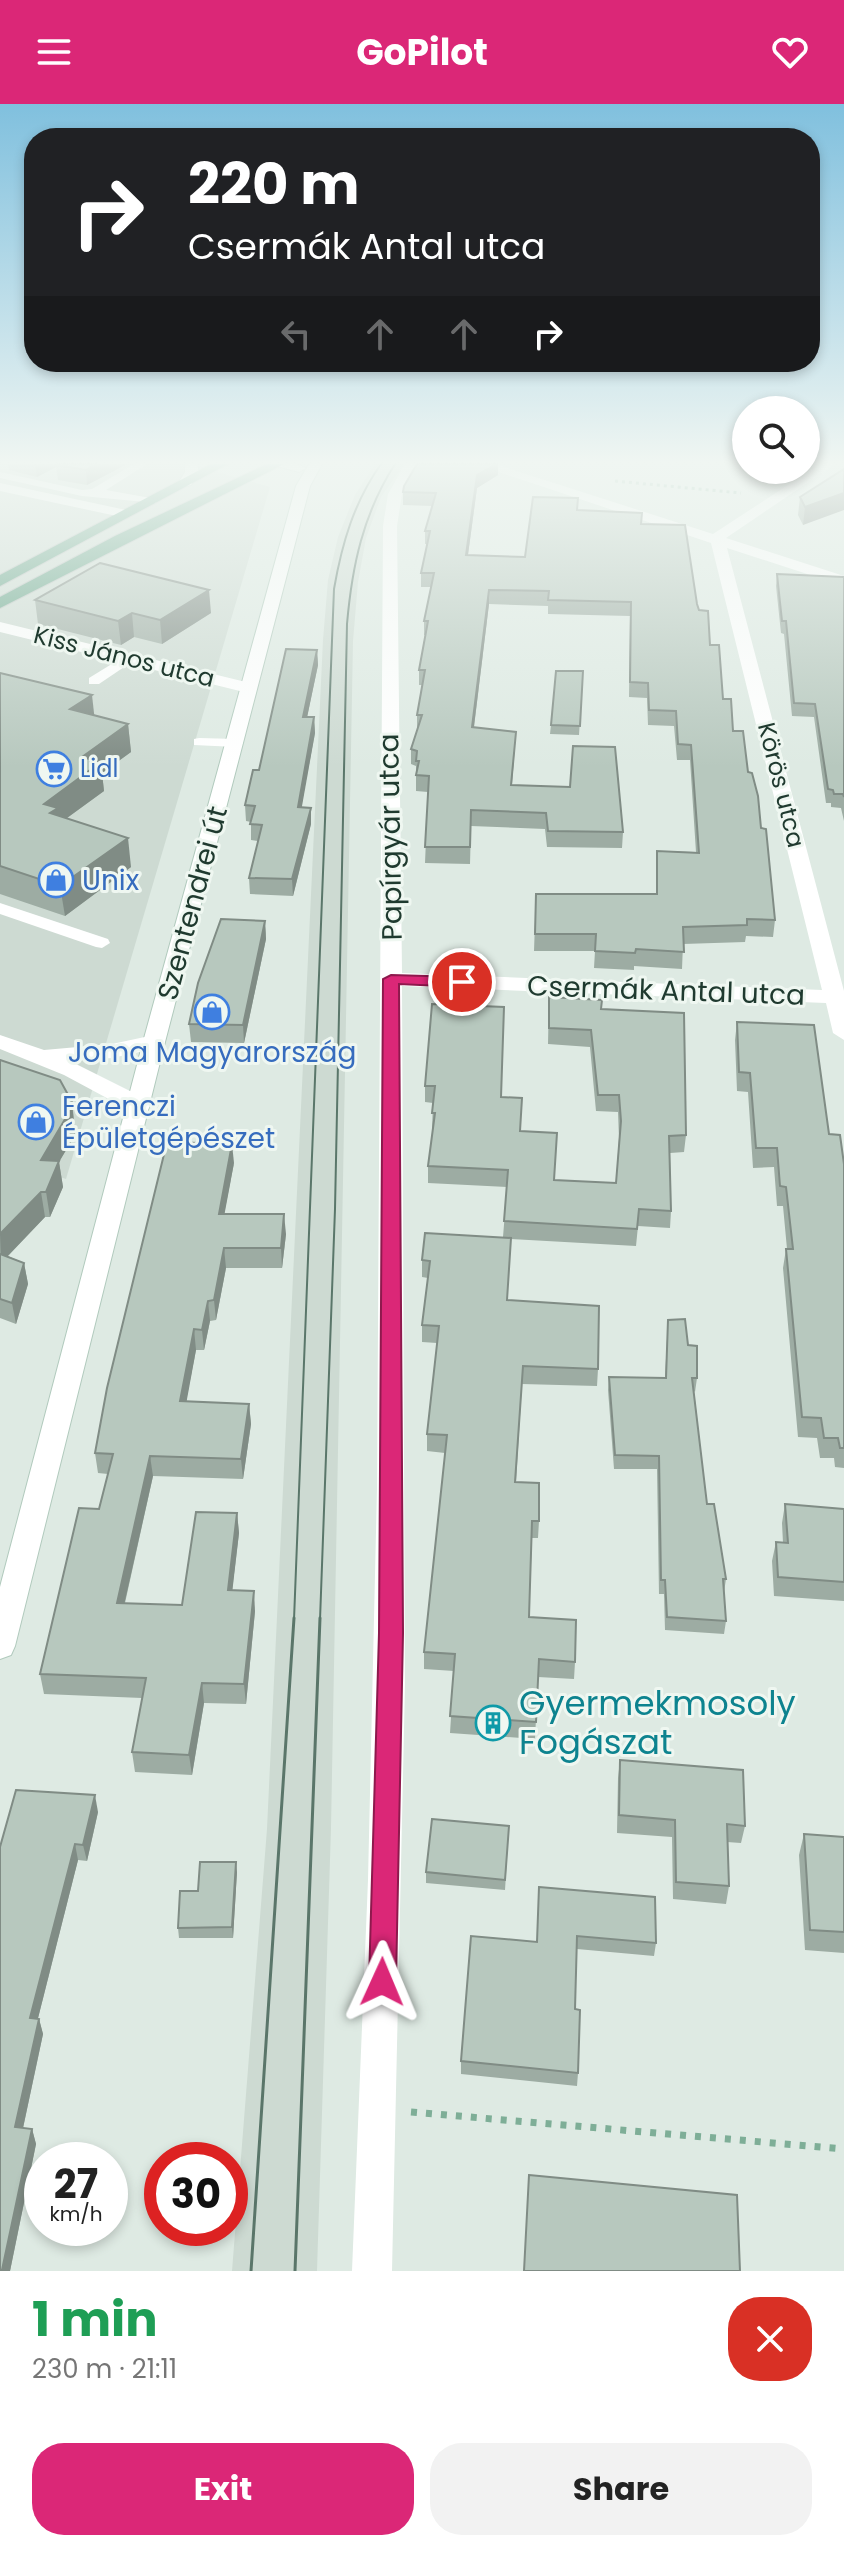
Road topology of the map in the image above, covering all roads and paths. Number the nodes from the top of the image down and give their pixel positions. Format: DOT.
graph roads {
  1 [pos="30,565"];
  2 [pos="71,565"];
  3 [pos="281,565"];
  4 [pos="390,565"];
  5 [pos="724,565"];
  6 [pos="797,565"];
  7 [pos="0,581"];
  8 [pos="844,581"];
  9 [pos="0,603"];
  10 [pos="0,627"];
  11 [pos="128,658"];
  12 [pos="94,681"];
  13 [pos="248,688"];
  14 [pos="199,742"];
  15 [pos="236,743"];
  16 [pos="0,908"];
  17 [pos="102,943"];
  18 [pos="391,979"];
  19 [pos="840,997"];
  20 [pos="844,1033"];
  21 [pos="0,1042"];
  22 [pos="154,1042"];
  23 [pos="44,1056"];
  24 [pos="139,1106"];
  25 [pos="0,1646"];
  26 [pos="379,2109"];
  27 [pos="844,2149"];
  28 [pos="372,2271"];
  1 -- 7 [label="main road"];
  2 -- 9 [label="main road"];
  3 -- 13 [label="street, Szentendrei út"];
  4 -- 18 [label="street, Papírgyár utca"];
  5 -- 19 [label="street, Körös utca"];
  6 -- 8 [label="street"];
  10 -- 11 [label="street, Kiss János utca"];
  11 -- 12 [label="lane"];
  11 -- 13 [label="street, Kiss János utca"];
  13 -- 15 [label="street, Szentendrei út"];
  14 -- 15 [label="lane"];
  15 -- 22 [label="street, Szentendrei út"];
  16 -- 17 [label="lane"];
  18 -- 19 [label="street, Csermák Antal utca"];
  18 -- 26 [label="street, Papírgyár utca"];
  19 -- 20 [label="street, Körös utca"];
  21 -- 23 [label="street"];
  22 -- 23 [label="street"];
  22 -- 24 [label="street, Szentendrei út"];
  23 -- 24 [label="street"];
  24 -- 25 [label="street, Szentendrei út"];
  26 -- 27 [label="path"];
  26 -- 28 [label="street, Papírgyár utca"];
}
